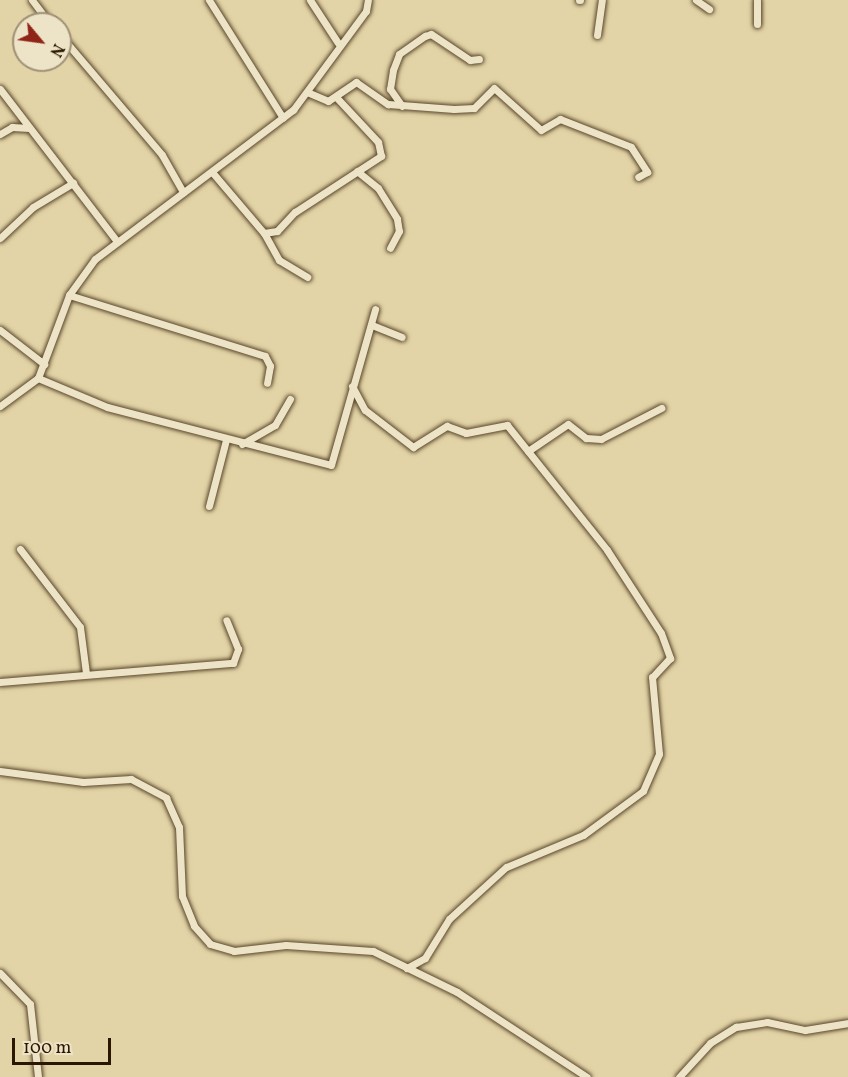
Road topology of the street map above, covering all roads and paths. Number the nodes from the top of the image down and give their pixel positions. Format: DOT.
graph roads {
  1 [pos="209,0"];
  2 [pos="310,0"];
  3 [pos="368,0"];
  4 [pos="602,0"];
  5 [pos="696,0"];
  6 [pos="757,0"];
  7 [pos="709,9"];
  8 [pos="757,24"];
  9 [pos="597,35"];
  10 [pos="338,43"];
  11 [pos="72,49"];
  12 [pos="479,59"];
  13 [pos="0,89"];
  14 [pos="307,92"];
  15 [pos="336,97"];
  16 [pos="402,107"];
  17 [pos="283,118"];
  18 [pos="29,128"];
  19 [pos="0,134"];
  20 [pos="357,171"];
  21 [pos="212,172"];
  22 [pos="638,177"];
  23 [pos="73,183"];
  24 [pos="183,192"];
  25 [pos="264,233"];
  26 [pos="0,238"];
  27 [pos="116,240"];
  28 [pos="390,248"];
  29 [pos="307,276"];
  30 [pos="69,295"];
  31 [pos="375,309"];
  32 [pos="372,325"];
  33 [pos="0,330"];
  34 [pos="402,337"];
  35 [pos="44,364"];
  36 [pos="38,378"];
  37 [pos="267,383"];
  38 [pos="352,386"];
  39 [pos="290,399"];
  40 [pos="0,406"];
  41 [pos="661,408"];
  42 [pos="226,440"];
  43 [pos="242,444"];
  44 [pos="528,451"];
  45 [pos="209,506"];
  46 [pos="20,549"];
  47 [pos="226,620"];
  48 [pos="86,673"];
  49 [pos="0,682"];
  50 [pos="0,771"];
  51 [pos="407,968"];
  52 [pos="0,974"];
  53 [pos="848,1023"];
  54 [pos="38,1077"];
  55 [pos="587,1077"];
  56 [pos="679,1077"];
  1 -- 17 [label="street"];
  2 -- 10 [label="street"];
  3 -- 10 [label="street"];
  4 -- 9 [label="street"];
  5 -- 7 [label="street"];
  6 -- 8 [label="street"];
  10 -- 14 [label="street"];
  11 -- 24 [label="street"];
  12 -- 16 [label="street"];
  13 -- 18 [label="street"];
  14 -- 15 [label="street"];
  14 -- 17 [label="street"];
  15 -- 16 [label="street"];
  15 -- 20 [label="street"];
  16 -- 22 [label="street"];
  17 -- 21 [label="street"];
  18 -- 19 [label="street"];
  18 -- 23 [label="street"];
  20 -- 25 [label="street"];
  20 -- 28 [label="street"];
  21 -- 24 [label="street"];
  21 -- 25 [label="street"];
  23 -- 26 [label="street"];
  23 -- 27 [label="street"];
  24 -- 27 [label="street"];
  25 -- 29 [label="street"];
  27 -- 30 [label="street"];
  30 -- 35 [label="street"];
  30 -- 37 [label="street"];
  31 -- 32 [label="street"];
  32 -- 34 [label="street"];
  32 -- 38 [label="street"];
  33 -- 35 [label="street"];
  35 -- 36 [label="street"];
  36 -- 40 [label="street"];
  36 -- 42 [label="street"];
  38 -- 43 [label="street"];
  38 -- 44 [label="street"];
  39 -- 43 [label="street"];
  41 -- 44 [label="street"];
  42 -- 43 [label="street"];
  42 -- 45 [label="street"];
  44 -- 51 [label="street"];
  46 -- 48 [label="street"];
  47 -- 48 [label="street"];
  48 -- 49 [label="street"];
  50 -- 51 [label="street"];
  51 -- 55 [label="street"];
  52 -- 54 [label="street"];
  53 -- 56 [label="street"];
}
